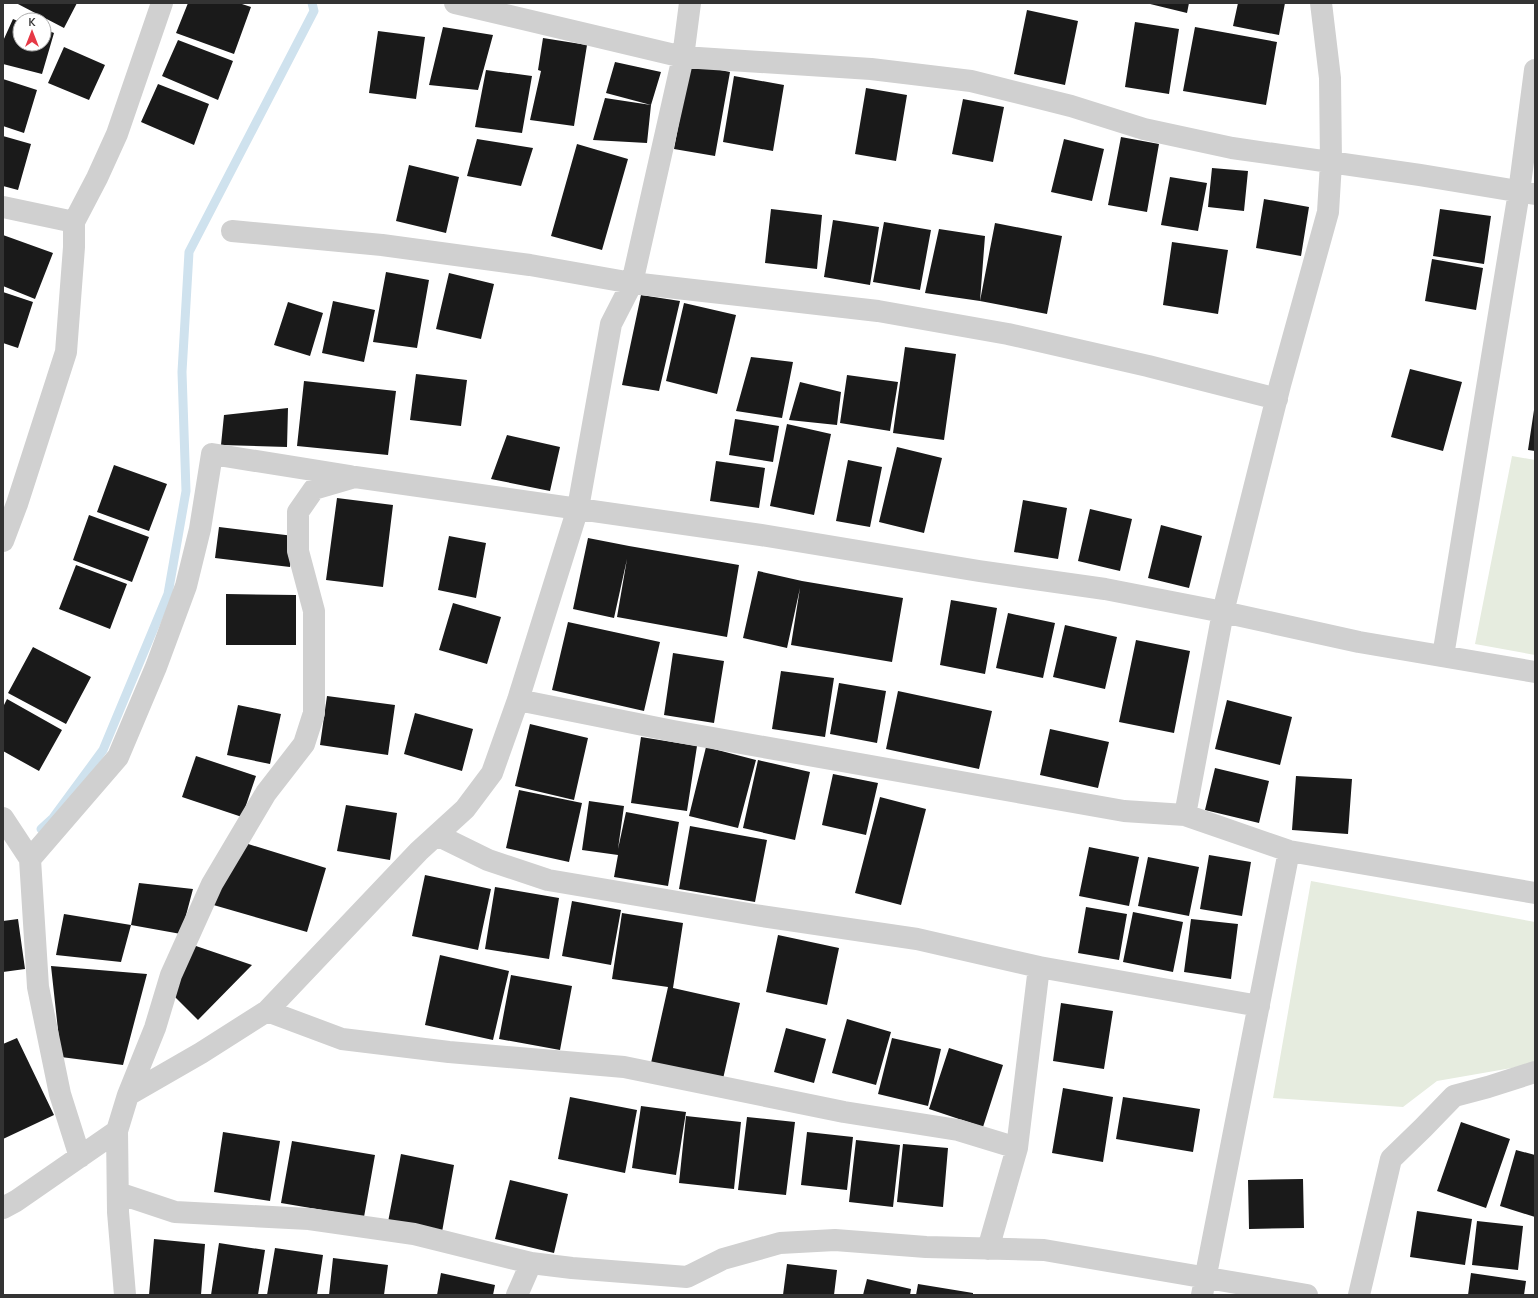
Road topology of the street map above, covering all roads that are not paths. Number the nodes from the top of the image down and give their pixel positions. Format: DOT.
graph roads {
  1 [pos="162,3"];
  2 [pos="455,3"];
  3 [pos="690,3"];
  4 [pos="1321,3"];
  5 [pos="683,56"];
  6 [pos="1535,70"];
  7 [pos="1331,163"];
  8 [pos="1527,193"];
  9 [pos="3,207"];
  10 [pos="74,222"];
  11 [pos="232,231"];
  12 [pos="632,283"];
  13 [pos="1277,399"];
  14 [pos="355,477"];
  15 [pos="578,508"];
  16 [pos="3,541"];
  17 [pos="1224,612"];
  18 [pos="1443,656"];
  19 [pos="1535,672"];
  20 [pos="518,700"];
  21 [pos="1184,815"];
  22 [pos="3,818"];
  23 [pos="437,835"];
  24 [pos="1289,851"];
  25 [pos="30,859"];
  26 [pos="1535,893"];
  27 [pos="1040,967"];
  28 [pos="1259,1006"];
  29 [pos="267,1011"];
  30 [pos="1535,1072"];
  31 [pos="128,1095"];
  32 [pos="117,1131"];
  33 [pos="1017,1148"];
  34 [pos="80,1156"];
  35 [pos="118,1193"];
  36 [pos="3,1208"];
  37 [pos="988,1249"];
  38 [pos="531,1263"];
  39 [pos="1203,1287"];
  40 [pos="125,1295"];
  41 [pos="518,1295"];
  42 [pos="1307,1295"];
  43 [pos="1359,1295"];
  1 -- 10 [label="street"];
  2 -- 5 [label="street"];
  3 -- 5 [label="street"];
  4 -- 7 [label="street"];
  5 -- 7 [label="street"];
  5 -- 12 [label="street"];
  6 -- 8 [label="street"];
  7 -- 8 [label="street"];
  7 -- 13 [label="street"];
  8 -- 18 [label="street"];
  9 -- 10 [label="street"];
  10 -- 16 [label="street"];
  11 -- 12 [label="street"];
  12 -- 13 [label="street"];
  12 -- 15 [label="street"];
  13 -- 17 [label="street"];
  14 -- 15 [label="street"];
  14 -- 25 [label="street"];
  14 -- 31 [label="street"];
  15 -- 17 [label="street"];
  15 -- 20 [label="street"];
  17 -- 18 [label="street"];
  17 -- 21 [label="street"];
  18 -- 19 [label="street"];
  20 -- 21 [label="street"];
  20 -- 23 [label="street"];
  21 -- 24 [label="street"];
  22 -- 25 [label="street"];
  23 -- 27 [label="street"];
  23 -- 29 [label="street"];
  24 -- 26 [label="street"];
  24 -- 28 [label="street"];
  25 -- 34 [label="street"];
  27 -- 28 [label="street"];
  27 -- 33 [label="street"];
  28 -- 39 [label="street"];
  29 -- 31 [label="street"];
  29 -- 33 [label="street"];
  30 -- 43 [label="street"];
  31 -- 32 [label="street"];
  32 -- 34 [label="street"];
  32 -- 35 [label="street"];
  33 -- 37 [label="street"];
  34 -- 36 [label="street"];
  35 -- 38 [label="street"];
  35 -- 40 [label="street"];
  37 -- 38 [label="street"];
  37 -- 39 [label="street"];
  38 -- 41 [label="street"];
  39 -- 42 [label="street"];
}
